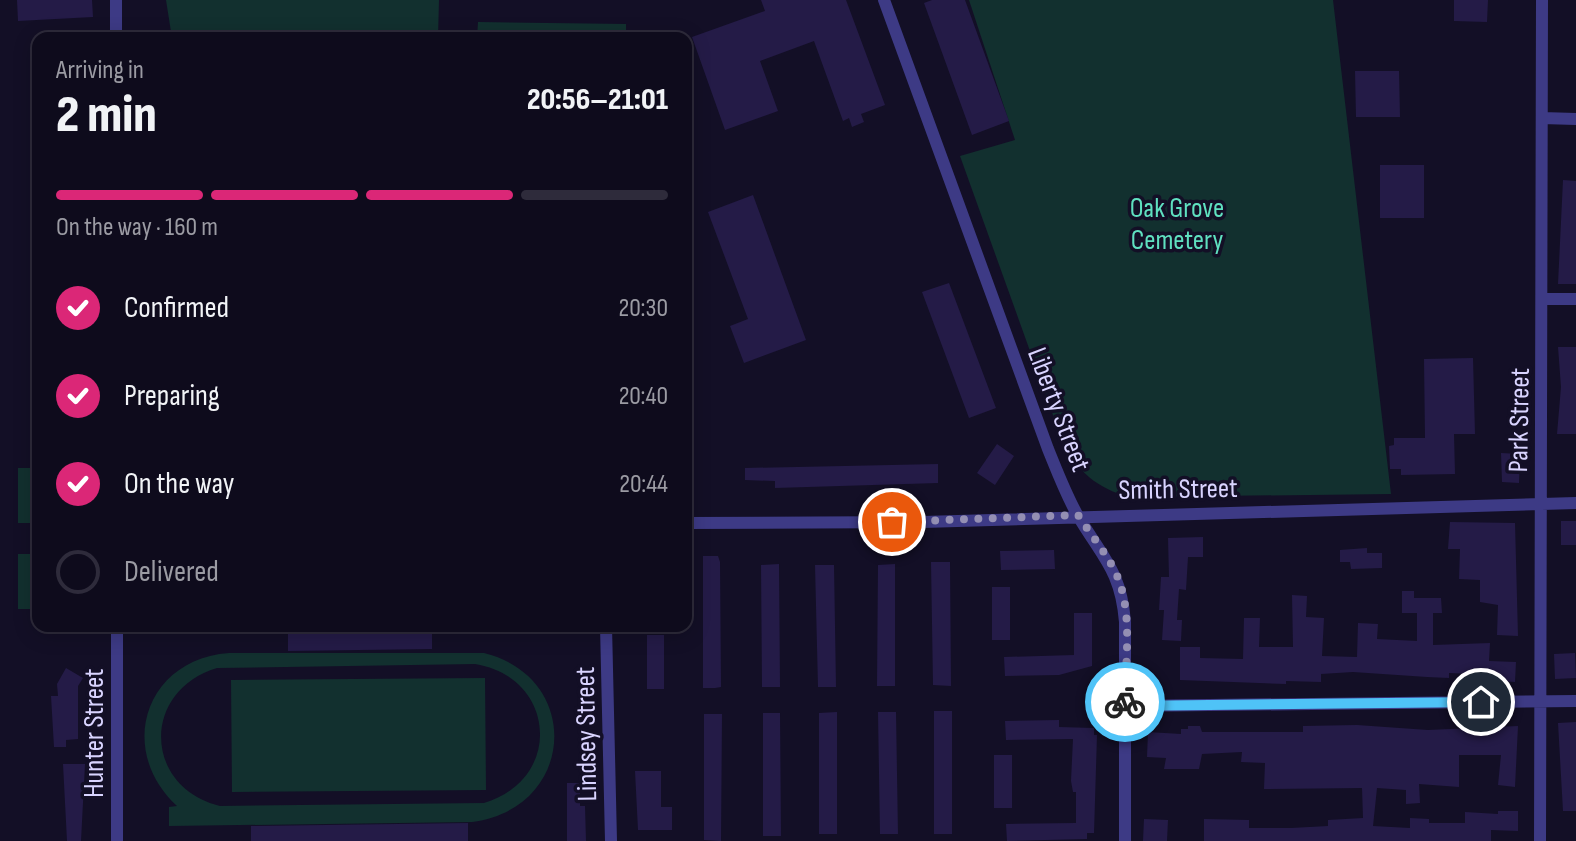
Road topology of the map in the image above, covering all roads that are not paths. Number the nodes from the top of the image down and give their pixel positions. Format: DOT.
graph roads {
  1 [pos="116,0"];
  2 [pos="884,0"];
  3 [pos="1542,0"];
  4 [pos="116,32"];
  5 [pos="1542,118"];
  6 [pos="1576,119"];
  7 [pos="1543,299"];
  8 [pos="1576,299"];
  9 [pos="1541,503"];
  10 [pos="1576,503"];
  11 [pos="1078,515"];
  12 [pos="692,523"];
  13 [pos="117,632"];
  14 [pos="606,632"];
  15 [pos="1541,701"];
  16 [pos="1576,701"];
  17 [pos="1125,706"];
  18 [pos="117,841"];
  19 [pos="611,841"];
  20 [pos="1125,841"];
  21 [pos="1540,841"];
  1 -- 4 [label="street"];
  2 -- 11 [label="street, Liberty Street"];
  3 -- 5 [label="street, Park Street"];
  5 -- 6 [label="street"];
  5 -- 7 [label="street, Park Street"];
  7 -- 8 [label="street"];
  7 -- 9 [label="street, Park Street"];
  9 -- 10 [label="street, Smith Street"];
  9 -- 11 [label="street, Smith Street"];
  9 -- 15 [label="street, Park Street"];
  11 -- 12 [label="street, Smith Street"];
  11 -- 17 [label="street, Liberty Street"];
  13 -- 18 [label="street, Hunter Street"];
  14 -- 19 [label="street, Lindsey Street"];
  15 -- 16 [label="street"];
  15 -- 17 [label="street"];
  15 -- 21 [label="street, Park Street"];
  17 -- 20 [label="street, Liberty Street"];
}
